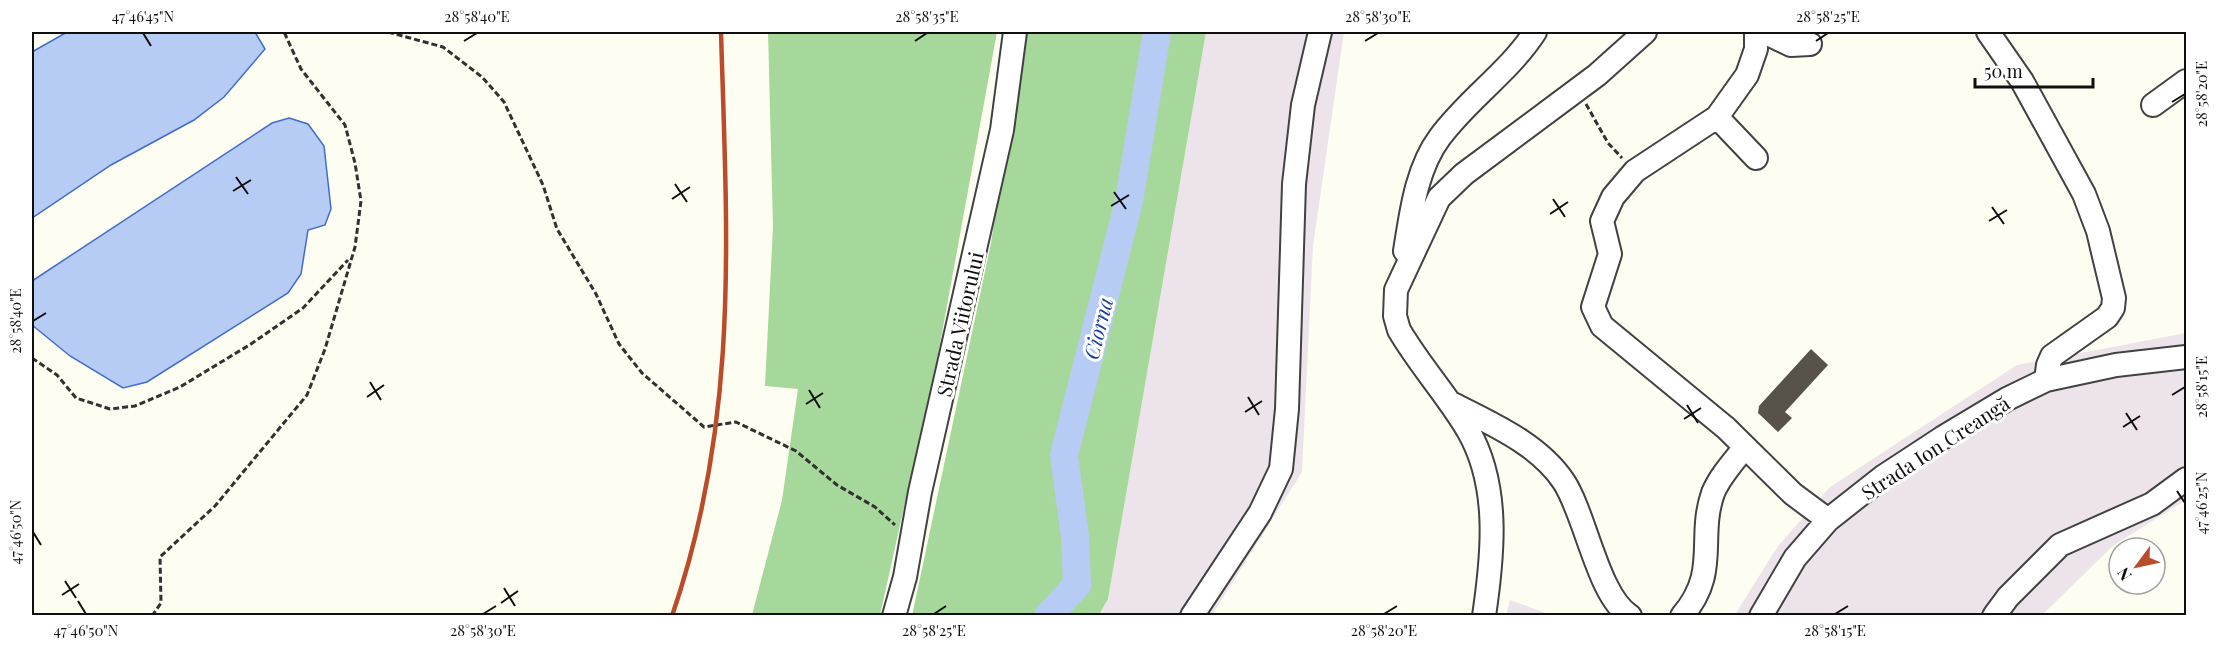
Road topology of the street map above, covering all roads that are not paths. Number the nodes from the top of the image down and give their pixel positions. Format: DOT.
graph roads {
  1 [pos="1015,32"];
  2 [pos="1320,32"];
  3 [pos="1535,32"];
  4 [pos="1645,32"];
  5 [pos="1756,32"];
  6 [pos="1764,32"];
  7 [pos="1988,32"];
  8 [pos="1809,44"];
  9 [pos="2187,81"];
  10 [pos="2153,105"];
  11 [pos="1717,117"];
  12 [pos="1756,158"];
  13 [pos="1401,278"];
  14 [pos="2187,357"];
  15 [pos="2046,380"];
  16 [pos="1449,402"];
  17 [pos="1745,447"];
  18 [pos="2187,479"];
  19 [pos="1828,520"];
  20 [pos="894,615"];
  21 [pos="1192,615"];
  22 [pos="1484,615"];
  23 [pos="1630,615"];
  24 [pos="1682,615"];
  25 [pos="1761,615"];
  26 [pos="1994,615"];
  1 -- 20 [label="street, Strada Viitorului"];
  2 -- 21 [label="street"];
  3 -- 13 [label="street"];
  4 -- 13 [label="street"];
  5 -- 11 [label="street"];
  6 -- 8 [label="street"];
  7 -- 15 [label="street"];
  9 -- 10 [label="street"];
  11 -- 12 [label="street"];
  11 -- 17 [label="street"];
  13 -- 16 [label="street"];
  14 -- 15 [label="street, Strada Ion Creangă"];
  15 -- 19 [label="street, Strada Ion Creangă"];
  16 -- 22 [label="street"];
  16 -- 23 [label="street"];
  17 -- 19 [label="street"];
  17 -- 24 [label="street"];
  18 -- 26 [label="street"];
  19 -- 25 [label="street, Strada Ion Creangă"];
}
